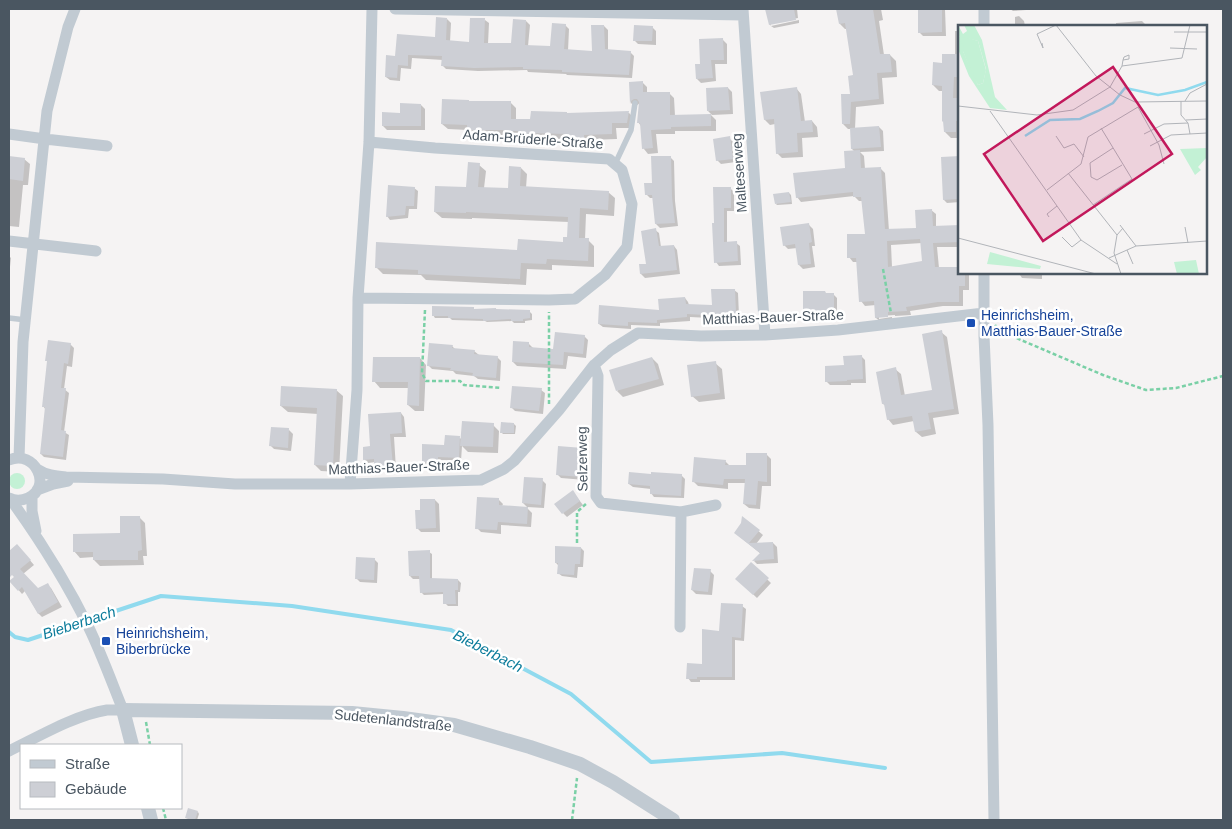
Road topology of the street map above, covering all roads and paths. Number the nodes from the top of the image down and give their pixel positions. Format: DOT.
graph roads {
  1 [pos="75,9"];
  2 [pos="372,9"];
  3 [pos="395,9"];
  4 [pos="984,9"];
  5 [pos="743,12"];
  6 [pos="984,25"];
  7 [pos="635,103"];
  8 [pos="9,134"];
  9 [pos="45,139"];
  10 [pos="369,142"];
  11 [pos="107,146"];
  12 [pos="615,164"];
  13 [pos="9,241"];
  14 [pos="34,245"];
  15 [pos="96,251"];
  16 [pos="883,268"];
  17 [pos="984,274"];
  18 [pos="358,298"];
  19 [pos="426,298"];
  20 [pos="549,300"];
  21 [pos="984,313"];
  22 [pos="9,318"];
  23 [pos="26,320"];
  24 [pos="893,324"];
  25 [pos="765,335"];
  26 [pos="594,365"];
  27 [pos="1223,376"];
  28 [pos="501,388"];
  29 [pos="549,422"];
  30 [pos="14,459"];
  31 [pos="37,469"];
  32 [pos="84,478"];
  33 [pos="350,484"];
  34 [pos="34,493"];
  35 [pos="596,496"];
  36 [pos="10,499"];
  37 [pos="716,504"];
  38 [pos="681,512"];
  39 [pos="38,540"];
  40 [pos="577,542"];
  41 [pos="680,627"];
  42 [pos="123,710"];
  43 [pos="145,710"];
  44 [pos="23,744"];
  45 [pos="132,744"];
  46 [pos="150,744"];
  47 [pos="580,764"];
  48 [pos="572,820"];
  49 [pos="672,820"];
  50 [pos="994,820"];
  1 -- 9 [label="street"];
  2 -- 10 [label="street"];
  3 -- 5 [label="street"];
  4 -- 6 [label="street"];
  5 -- 25 [label="street, Malteserweg"];
  7 -- 12 [label="lane"];
  8 -- 9 [label="street"];
  9 -- 11 [label="street"];
  9 -- 14 [label="street"];
  10 -- 12 [label="street, Adam-Brüderle-Straße"];
  10 -- 18 [label="street"];
  12 -- 20 [label="street, Adam-Brüderle-Straße"];
  13 -- 14 [label="street"];
  14 -- 15 [label="street"];
  14 -- 23 [label="street"];
  16 -- 24 [label="path"];
  17 -- 21 [label="street"];
  18 -- 19 [label="street, Adam-Brüderle-Straße"];
  18 -- 33 [label="street"];
  19 -- 20 [label="street, Adam-Brüderle-Straße"];
  19 -- 28 [label="path"];
  20 -- 29 [label="path"];
  21 -- 24 [label="street, Matthias-Bauer-Straße"];
  21 -- 27 [label="path"];
  21 -- 50 [label="street"];
  22 -- 23 [label="lane"];
  23 -- 30 [label="street"];
  24 -- 25 [label="street, Matthias-Bauer-Straße"];
  25 -- 26 [label="street, Matthias-Bauer-Straße"];
  26 -- 29 [label="street, Matthias-Bauer-Straße"];
  26 -- 35 [label="street, Selzerweg"];
  29 -- 33 [label="street, Matthias-Bauer-Straße"];
  30 -- 31 [label="street, Matthias-Bauer-Straße"];
  31 -- 32 [label="street, Matthias-Bauer-Straße"];
  31 -- 34 [label="street"];
  32 -- 33 [label="street, Matthias-Bauer-Straße"];
  32 -- 34 [label="street, Matthias-Bauer-Straße"];
  34 -- 36 [label="street, Matthias-Bauer-Straße"];
  34 -- 39 [label="street"];
  35 -- 38 [label="street, Selzerweg"];
  35 -- 40 [label="path"];
  36 -- 39 [label="street"];
  37 -- 38 [label="street, Selzerweg"];
  38 -- 41 [label="street"];
  39 -- 42 [label="street"];
  42 -- 43 [label="street, Sudetenlandstraße"];
  42 -- 44 [label="street"];
  42 -- 45 [label="street"];
  43 -- 46 [label="path"];
  43 -- 47 [label="street, Sudetenlandstraße"];
  47 -- 48 [label="path"];
  47 -- 49 [label="street, Sudetenlandstraße"];
}
